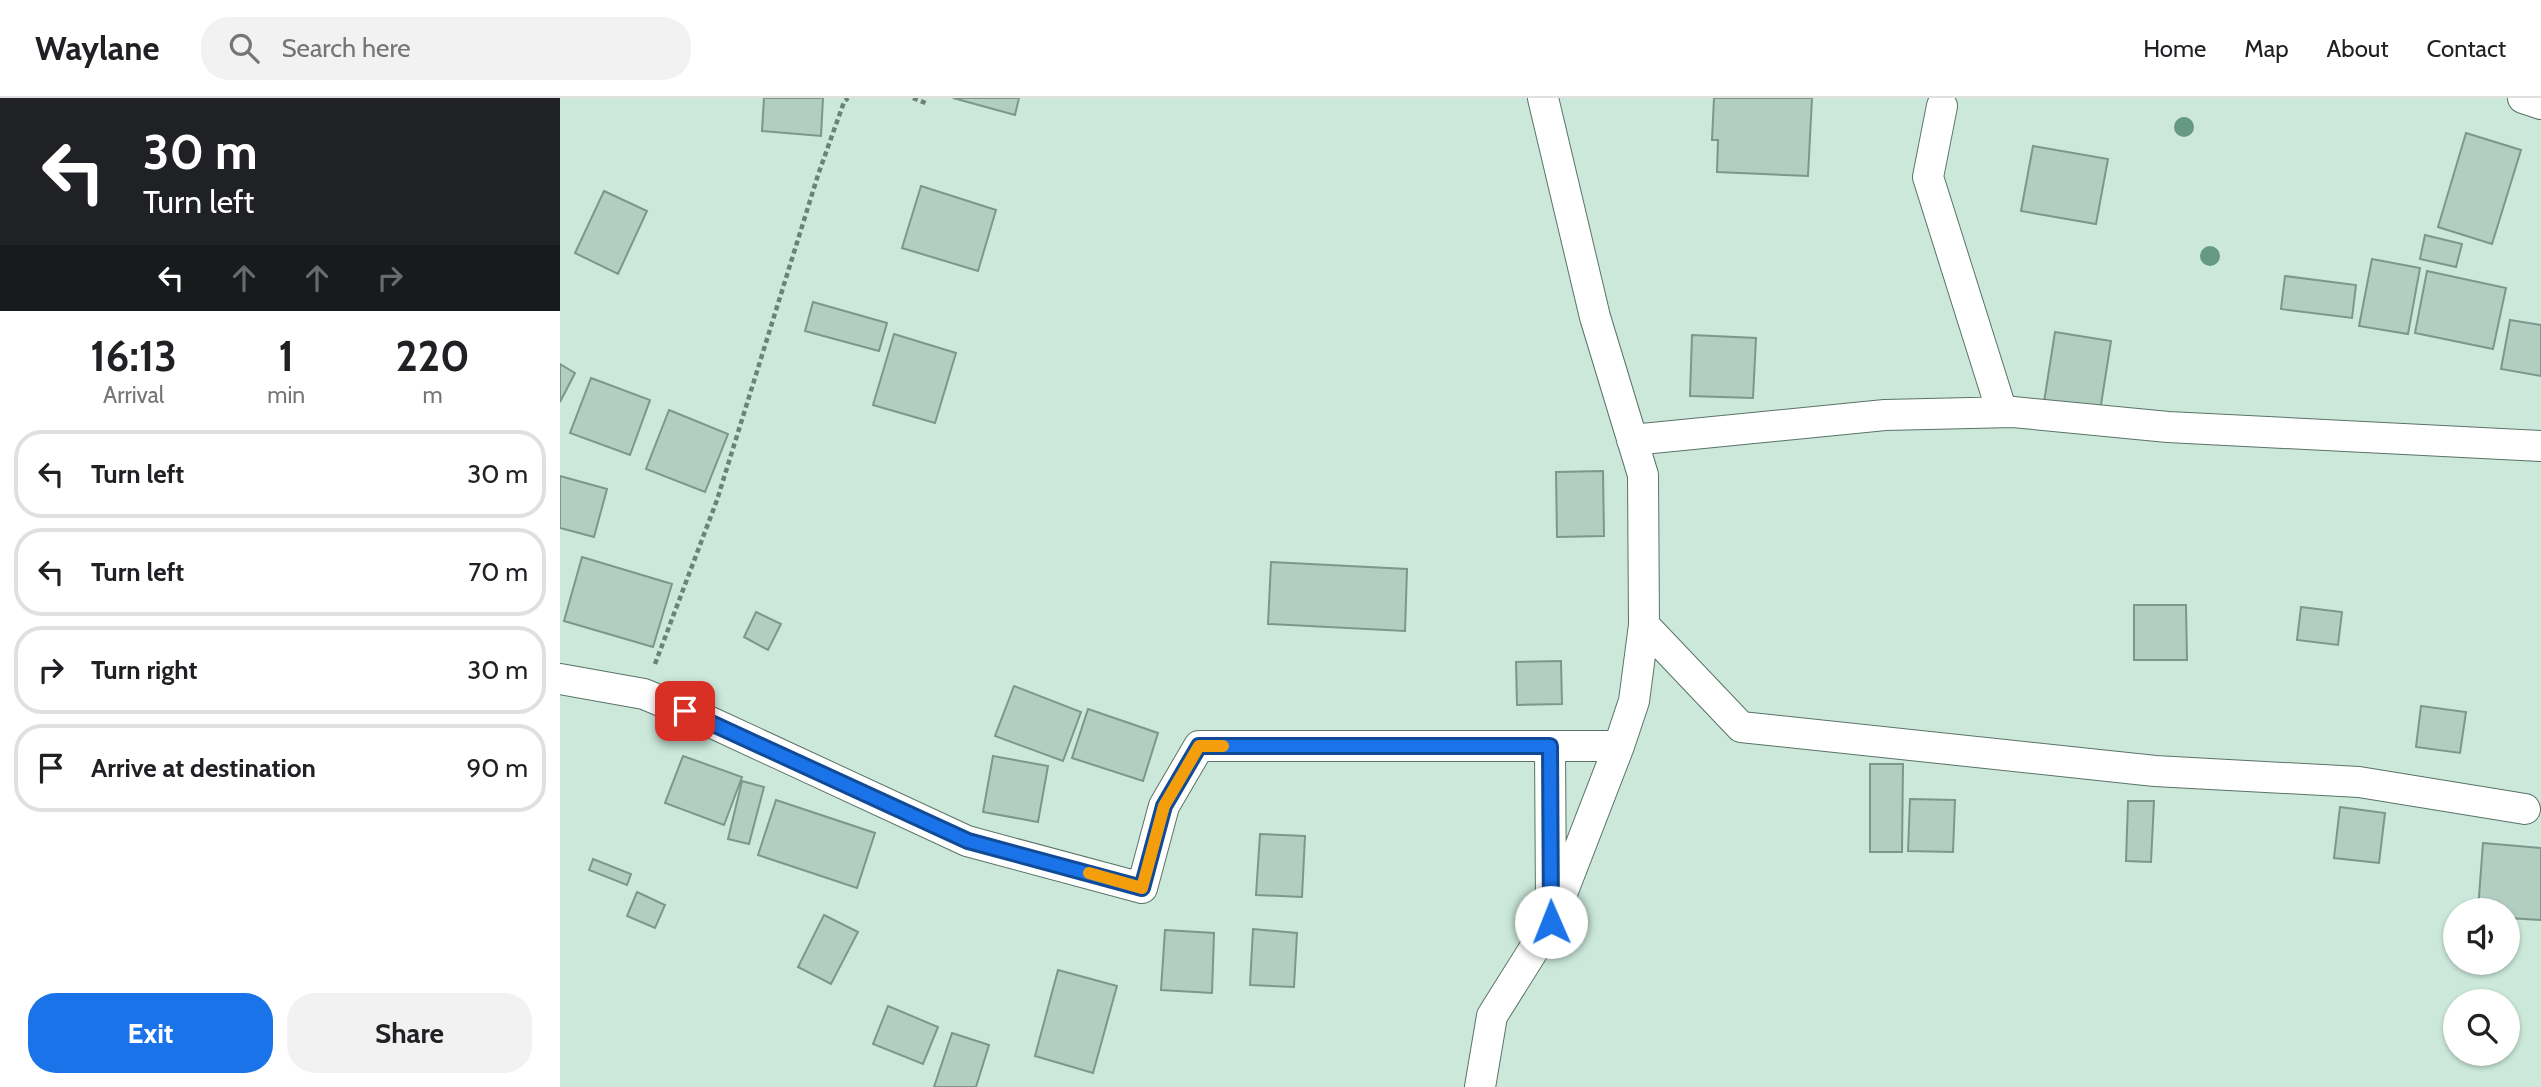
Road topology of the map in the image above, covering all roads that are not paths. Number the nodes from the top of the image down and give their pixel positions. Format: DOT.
graph roads {
  1 [pos="1543,98"];
  2 [pos="2522,98"];
  3 [pos="2541,104"];
  4 [pos="1942,106"];
  5 [pos="2002,412"];
  6 [pos="1632,440"];
  7 [pos="2541,446"];
  8 [pos="1644,625"];
  9 [pos="560,679"];
  10 [pos="1550,746"];
  11 [pos="1619,746"];
  12 [pos="2525,809"];
  13 [pos="1551,922"];
  14 [pos="1480,1087"];
  1 -- 6 [label="street"];
  2 -- 3 [label="street"];
  4 -- 5 [label="street"];
  5 -- 6 [label="street"];
  5 -- 7 [label="street"];
  6 -- 8 [label="street"];
  8 -- 11 [label="street"];
  8 -- 12 [label="street"];
  9 -- 10 [label="street"];
  10 -- 11 [label="street"];
  10 -- 13 [label="street"];
  11 -- 13 [label="street"];
  13 -- 14 [label="street"];
}
